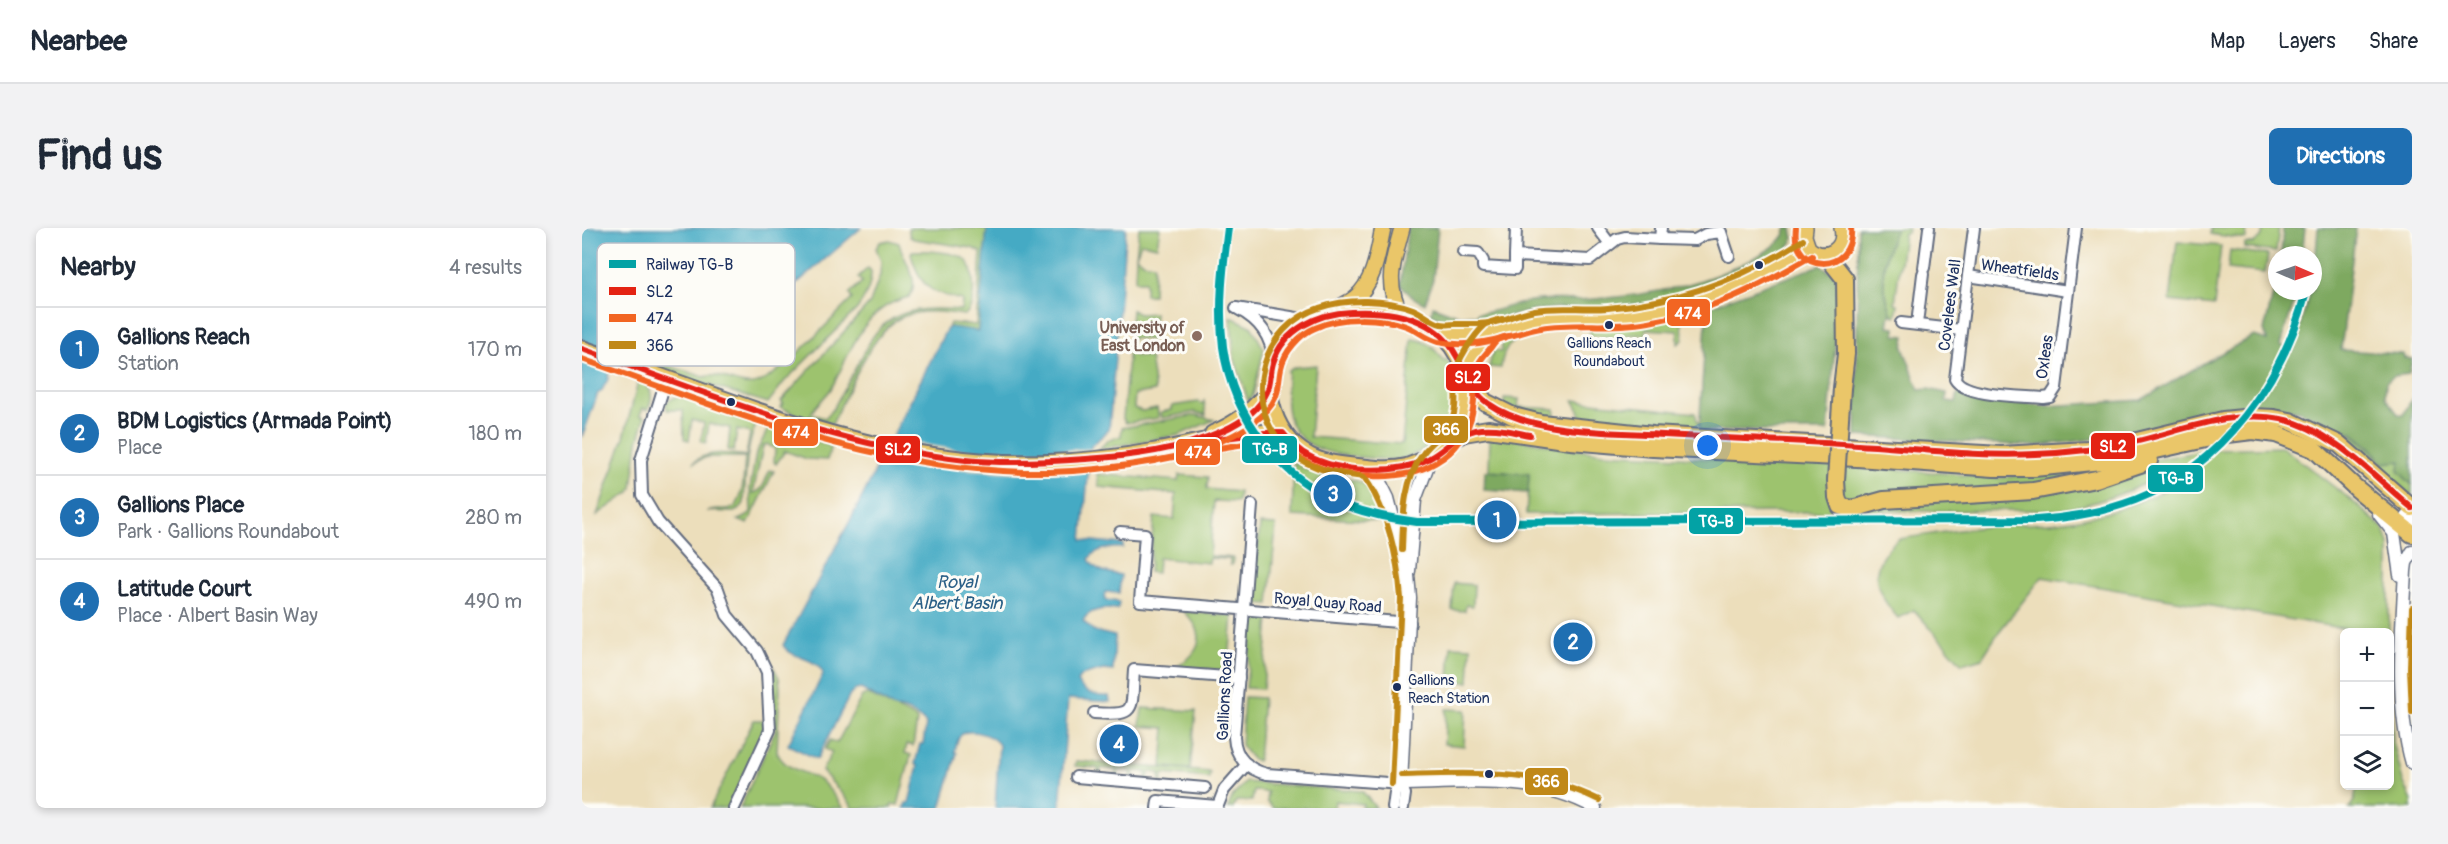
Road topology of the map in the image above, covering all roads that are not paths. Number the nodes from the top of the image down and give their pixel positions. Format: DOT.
graph roads {
  1 [pos="1383,228"];
  2 [pos="1402,228"];
  3 [pos="1516,228"];
  4 [pos="1598,228"];
  5 [pos="1805,228"];
  6 [pos="1842,228"];
  7 [pos="1929,228"];
  8 [pos="1974,228"];
  9 [pos="2076,228"];
  10 [pos="1661,233"];
  11 [pos="1610,244"];
  12 [pos="1808,248"];
  13 [pos="1463,252"];
  14 [pos="1826,255"];
  15 [pos="1515,256"];
  16 [pos="1729,256"];
  17 [pos="1968,276"];
  18 [pos="2068,291"];
  19 [pos="1401,315"];
  20 [pos="1316,318"];
  21 [pos="1901,323"];
  22 [pos="1917,324"];
  23 [pos="1961,330"];
  24 [pos="1491,332"];
  25 [pos="1438,333"];
  26 [pos="582,349"];
  27 [pos="597,354"];
  28 [pos="1273,363"];
  29 [pos="631,366"];
  30 [pos="1464,373"];
  31 [pos="666,380"];
  32 [pos="1958,385"];
  33 [pos="1269,390"];
  34 [pos="1282,433"];
  35 [pos="1448,443"];
  36 [pos="1187,445"];
  37 [pos="2179,446"];
  38 [pos="1431,457"];
  39 [pos="1369,468"];
  40 [pos="2356,488"];
  41 [pos="1252,505"];
  42 [pos="2410,515"];
  43 [pos="1120,532"];
  44 [pos="2412,534"];
  45 [pos="2412,552"];
  46 [pos="1408,575"];
  47 [pos="2412,580"];
  48 [pos="2403,600"];
  49 [pos="1244,610"];
  50 [pos="1410,623"];
  51 [pos="1239,678"];
  52 [pos="1094,713"];
  53 [pos="2412,763"];
  54 [pos="1247,764"];
  55 [pos="1076,777"];
  56 [pos="1401,784"];
  57 [pos="1204,788"];
  58 [pos="1217,807"];
  59 [pos="734,808"];
  60 [pos="1157,808"];
  61 [pos="1393,808"];
  62 [pos="1403,808"];
  63 [pos="1595,808"];
  1 -- 20 [label="main road"];
  2 -- 19 [label="main road"];
  3 -- 15 [label="street"];
  4 -- 11 [label="street"];
  5 -- 12 [label="main road"];
  6 -- 14 [label="main road"];
  7 -- 22 [label="street"];
  8 -- 17 [label="street, Covelees Wall"];
  9 -- 18 [label="street, Oxleas"];
  10 -- 11 [label="street"];
  10 -- 16 [label="street"];
  11 -- 15 [label="street"];
  12 -- 14 [label="main road"];
  12 -- 24 [label="main road"];
  13 -- 15 [label="street"];
  14 -- 37 [label="highway, bridge"];
  17 -- 18 [label="street, Wheatfields"];
  17 -- 23 [label="street, Covelees Wall"];
  18 -- 32 [label="street, Oxleas"];
  19 -- 20 [label="highway"];
  19 -- 25 [label="highway"];
  20 -- 28 [label="highway"];
  20 -- 28 [label="street"];
  21 -- 22 [label="street"];
  22 -- 23 [label="street"];
  23 -- 32 [label="street, Covelees Wall"];
  24 -- 25 [label="main road"];
  24 -- 30 [label="main road"];
  25 -- 30 [label="highway"];
  26 -- 27 [label="highway"];
  28 -- 33 [label="highway"];
  29 -- 31 [label="highway"];
  30 -- 35 [label="highway"];
  30 -- 42 [label="highway"];
  31 -- 36 [label="highway"];
  31 -- 59 [label="street"];
  33 -- 34 [label="highway"];
  33 -- 36 [label="highway"];
  34 -- 36 [label="highway"];
  34 -- 39 [label="highway"];
  35 -- 37 [label="highway"];
  35 -- 38 [label="highway"];
  37 -- 40 [label="highway"];
  38 -- 39 [label="highway"];
  38 -- 46 [label="street"];
  39 -- 46 [label="street"];
  40 -- 44 [label="highway"];
  40 -- 48 [label="street"];
  41 -- 49 [label="street, Gallions Road"];
  43 -- 49 [label="street, Royal Quay Road"];
  45 -- 48 [label="street"];
  46 -- 50 [label="street"];
  47 -- 48 [label="street"];
  48 -- 53 [label="street"];
  49 -- 50 [label="street, Royal Quay Road"];
  49 -- 51 [label="street, Gallions Road"];
  50 -- 56 [label="street"];
  51 -- 52 [label="street"];
  51 -- 54 [label="street, Gallions Road"];
  54 -- 56 [label="street"];
  54 -- 58 [label="street"];
  55 -- 57 [label="street"];
  56 -- 61 [label="street"];
  56 -- 62 [label="street"];
  56 -- 63 [label="street"];
  58 -- 60 [label="street"];
}
